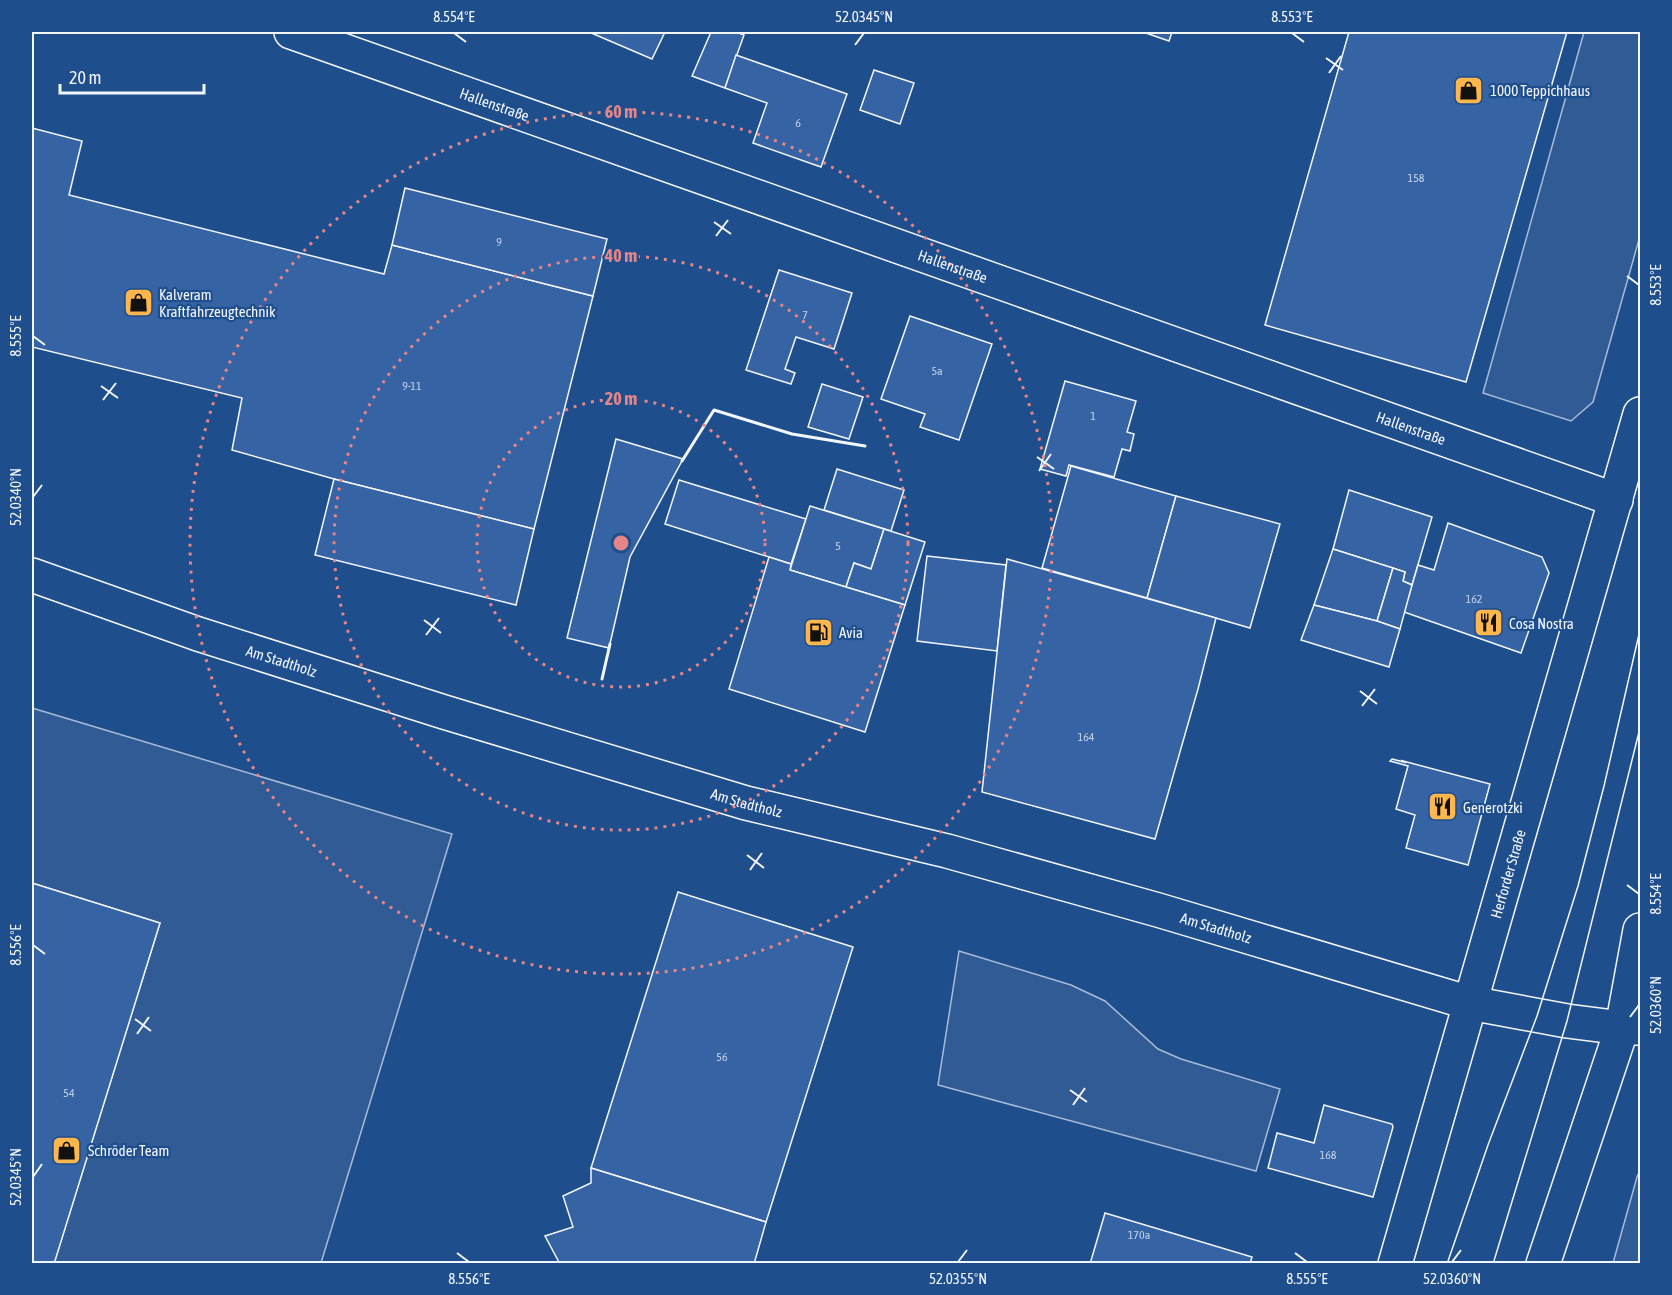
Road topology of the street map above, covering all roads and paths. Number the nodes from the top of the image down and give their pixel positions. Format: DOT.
graph roads {
  1 [pos="291,32"];
  2 [pos="1641,414"];
  3 [pos="1616,500"];
  4 [pos="32,575"];
  5 [pos="1641,930"];
  6 [pos="1470,1003"];
  7 [pos="1631,1028"];
  8 [pos="1395,1263"];
  9 [pos="1543,1263"];
  1 -- 3 [label="street, Hallenstraße"];
  2 -- 3 [label="street, Herforder Straße"];
  3 -- 6 [label="street, Herforder Straße"];
  4 -- 6 [label="street, Am Stadtholz"];
  5 -- 7 [label="street"];
  6 -- 7 [label="street, Am Stadtholz"];
  6 -- 8 [label="street, Herforder Straße"];
  7 -- 9 [label="street"];
}
